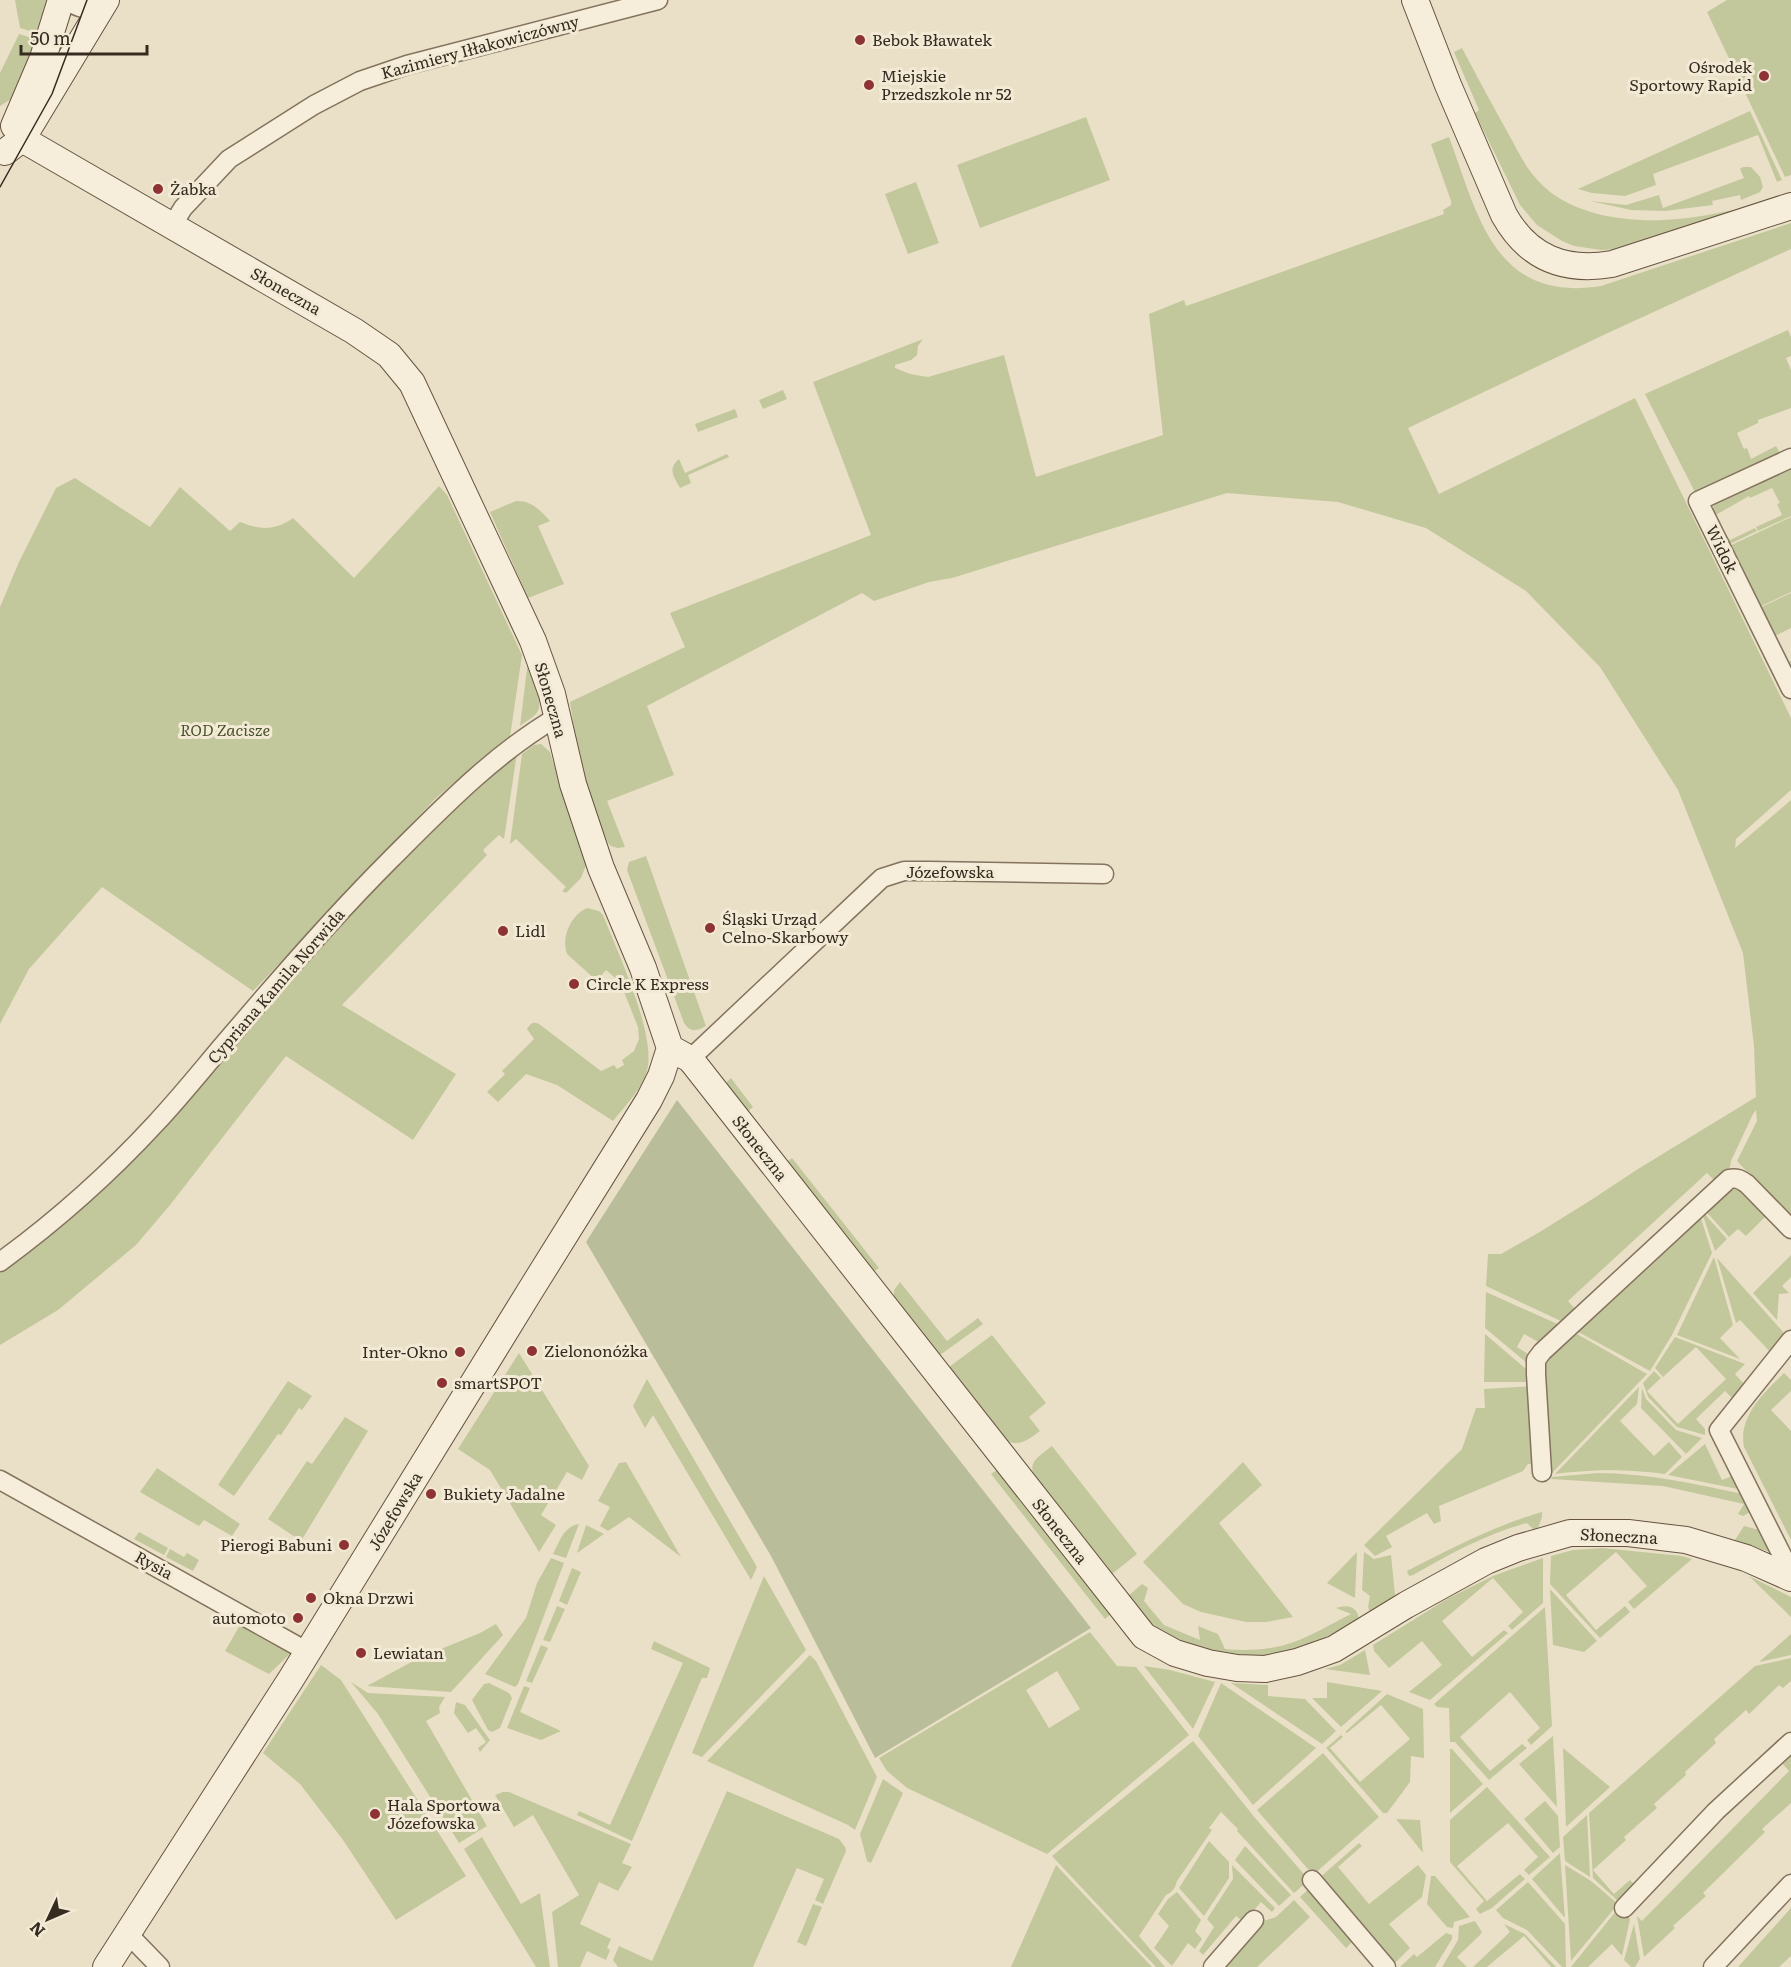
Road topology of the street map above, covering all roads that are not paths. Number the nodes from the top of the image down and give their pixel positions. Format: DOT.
graph roads {
  1 [pos="62,0"];
  2 [pos="68,0"];
  3 [pos="658,0"];
  4 [pos="1415,0"];
  5 [pos="104,3"];
  6 [pos="6,153"];
  7 [pos="1791,206"];
  8 [pos="172,226"];
  9 [pos="1791,458"];
  10 [pos="1791,689"];
  11 [pos="557,717"];
  12 [pos="1104,874"];
  13 [pos="680,1054"];
  14 [pos="1791,1229"];
  15 [pos="0,1262"];
  16 [pos="1791,1341"];
  17 [pos="1542,1472"];
  18 [pos="0,1480"];
  19 [pos="1791,1573"];
  20 [pos="1791,1578"];
  21 [pos="308,1652"];
  22 [pos="1791,1742"];
  23 [pos="1312,1880"];
  24 [pos="1791,1884"];
  25 [pos="1624,1908"];
  26 [pos="1254,1920"];
  27 [pos="128,1934"];
  28 [pos="106,1967"];
  29 [pos="160,1967"];
  30 [pos="1213,1967"];
  31 [pos="1386,1967"];
  32 [pos="1713,1967"];
  1 -- 6 [label="street"];
  2 -- 5 [label="street"];
  3 -- 8 [label="street, Kazimiery Iłłakowiczówny"];
  4 -- 7 [label="street"];
  5 -- 6 [label="street"];
  6 -- 8 [label="street, Słoneczna"];
  8 -- 11 [label="street, Słoneczna"];
  9 -- 10 [label="street, Widok"];
  11 -- 13 [label="street, Słoneczna"];
  11 -- 15 [label="street, Cypriana Kamila Norwida"];
  12 -- 13 [label="street, Józefowska"];
  13 -- 20 [label="street, Słoneczna"];
  13 -- 21 [label="street, Józefowska"];
  14 -- 17 [label="street"];
  16 -- 19 [label="street"];
  18 -- 21 [label="street, Rysia"];
  21 -- 27 [label="street, Józefowska"];
  22 -- 25 [label="street"];
  23 -- 31 [label="street"];
  24 -- 32 [label="street"];
  26 -- 30 [label="street"];
  27 -- 28 [label="street, Józefowska"];
  27 -- 29 [label="street"];
}
